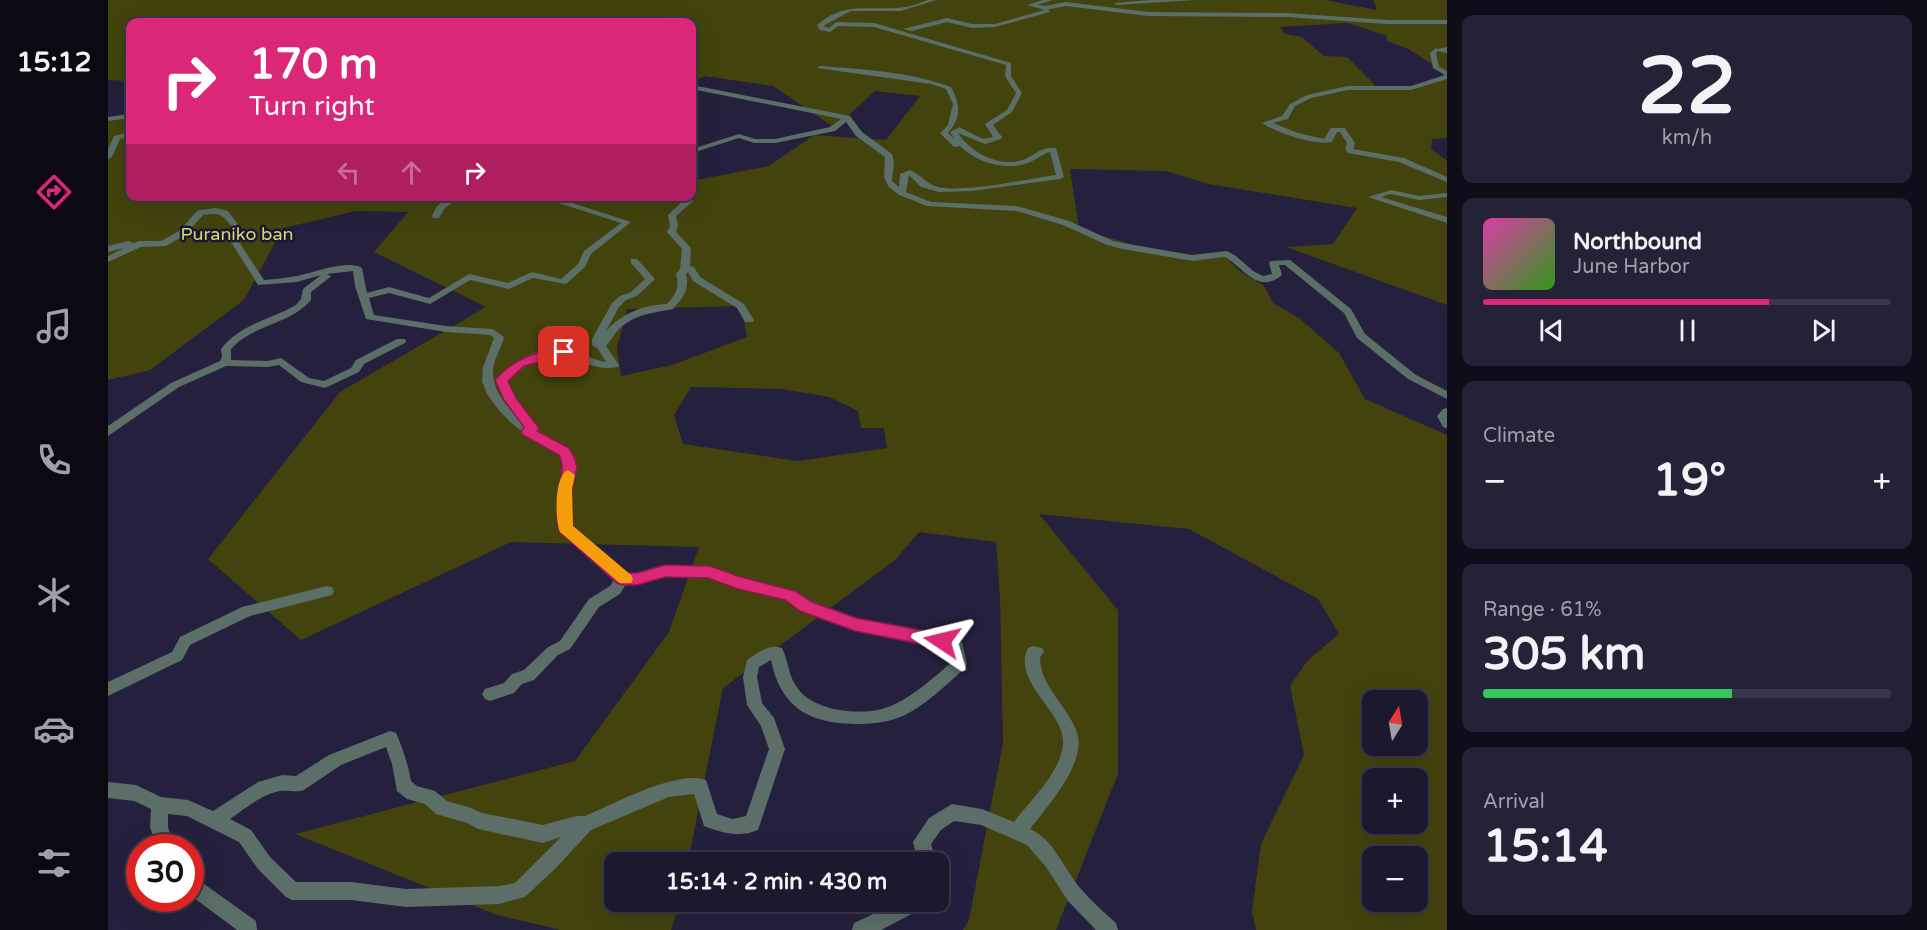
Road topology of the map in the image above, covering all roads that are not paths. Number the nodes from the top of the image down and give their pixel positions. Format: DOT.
graph roads {
  1 [pos="933,0"];
  2 [pos="1050,0"];
  3 [pos="1092,0"];
  4 [pos="1192,0"];
  5 [pos="1059,4"];
  6 [pos="1447,22"];
  7 [pos="890,29"];
  8 [pos="1447,50"];
  9 [pos="820,68"];
  10 [pos="1447,76"];
  11 [pos="696,88"];
  12 [pos="126,117"];
  13 [pos="847,118"];
  14 [pos="108,119"];
  15 [pos="126,135"];
  16 [pos="696,149"];
  17 [pos="968,151"];
  18 [pos="108,157"];
  19 [pos="1447,180"];
  20 [pos="902,193"];
  21 [pos="1447,195"];
  22 [pos="450,201"];
  23 [pos="558,201"];
  24 [pos="688,201"];
  25 [pos="436,216"];
  26 [pos="1447,220"];
  27 [pos="139,244"];
  28 [pos="108,249"];
  29 [pos="108,260"];
  30 [pos="634,261"];
  31 [pos="346,267"];
  32 [pos="685,269"];
  33 [pos="365,296"];
  34 [pos="750,320"];
  35 [pos="401,341"];
  36 [pos="602,347"];
  37 [pos="224,363"];
  38 [pos="1447,395"];
  39 [pos="1447,412"];
  40 [pos="1447,424"];
  41 [pos="108,432"];
  42 [pos="528,432"];
  43 [pos="622,579"];
  44 [pos="327,591"];
  45 [pos="1037,652"];
  46 [pos="108,689"];
  47 [pos="490,694"];
  48 [pos="108,790"];
  49 [pos="160,805"];
  50 [pos="214,820"];
  51 [pos="585,824"];
  52 [pos="1017,833"];
  53 [pos="161,834"];
  54 [pos="924,852"];
  55 [pos="204,894"];
  56 [pos="897,912"];
  57 [pos="249,928"];
  58 [pos="861,930"];
  59 [pos="1109,930"];
  1 -- 7 [label="street"];
  2 -- 5 [label="street"];
  3 -- 4 [label="street"];
  5 -- 6 [label="street"];
  5 -- 7 [label="street"];
  7 -- 17 [label="street"];
  8 -- 10 [label="street"];
  9 -- 17 [label="street"];
  10 -- 19 [label="street"];
  11 -- 13 [label="street"];
  12 -- 14 [label="street"];
  13 -- 16 [label="street"];
  13 -- 20 [label="street"];
  15 -- 18 [label="street"];
  17 -- 20 [label="street"];
  20 -- 38 [label="street"];
  21 -- 26 [label="street"];
  22 -- 25 [label="street"];
  23 -- 33 [label="street"];
  24 -- 32 [label="street"];
  27 -- 28 [label="street"];
  27 -- 29 [label="street"];
  27 -- 31 [label="street"];
  30 -- 36 [label="street"];
  31 -- 33 [label="street"];
  31 -- 37 [label="street"];
  32 -- 34 [label="street"];
  32 -- 36 [label="street"];
  33 -- 42 [label="street"];
  35 -- 37 [label="street"];
  36 -- 42 [label="street"];
  37 -- 41 [label="street"];
  39 -- 40 [label="street"];
  42 -- 43 [label="street"];
  43 -- 47 [label="street"];
  43 -- 51 [label="street"];
  44 -- 46 [label="street"];
  45 -- 52 [label="street"];
  48 -- 49 [label="street"];
  49 -- 50 [label="street"];
  49 -- 53 [label="street"];
  50 -- 51 [label="street"];
  50 -- 51 [label="street"];
  52 -- 54 [label="street"];
  52 -- 59 [label="street"];
  55 -- 57 [label="street"];
  56 -- 58 [label="street"];
}
